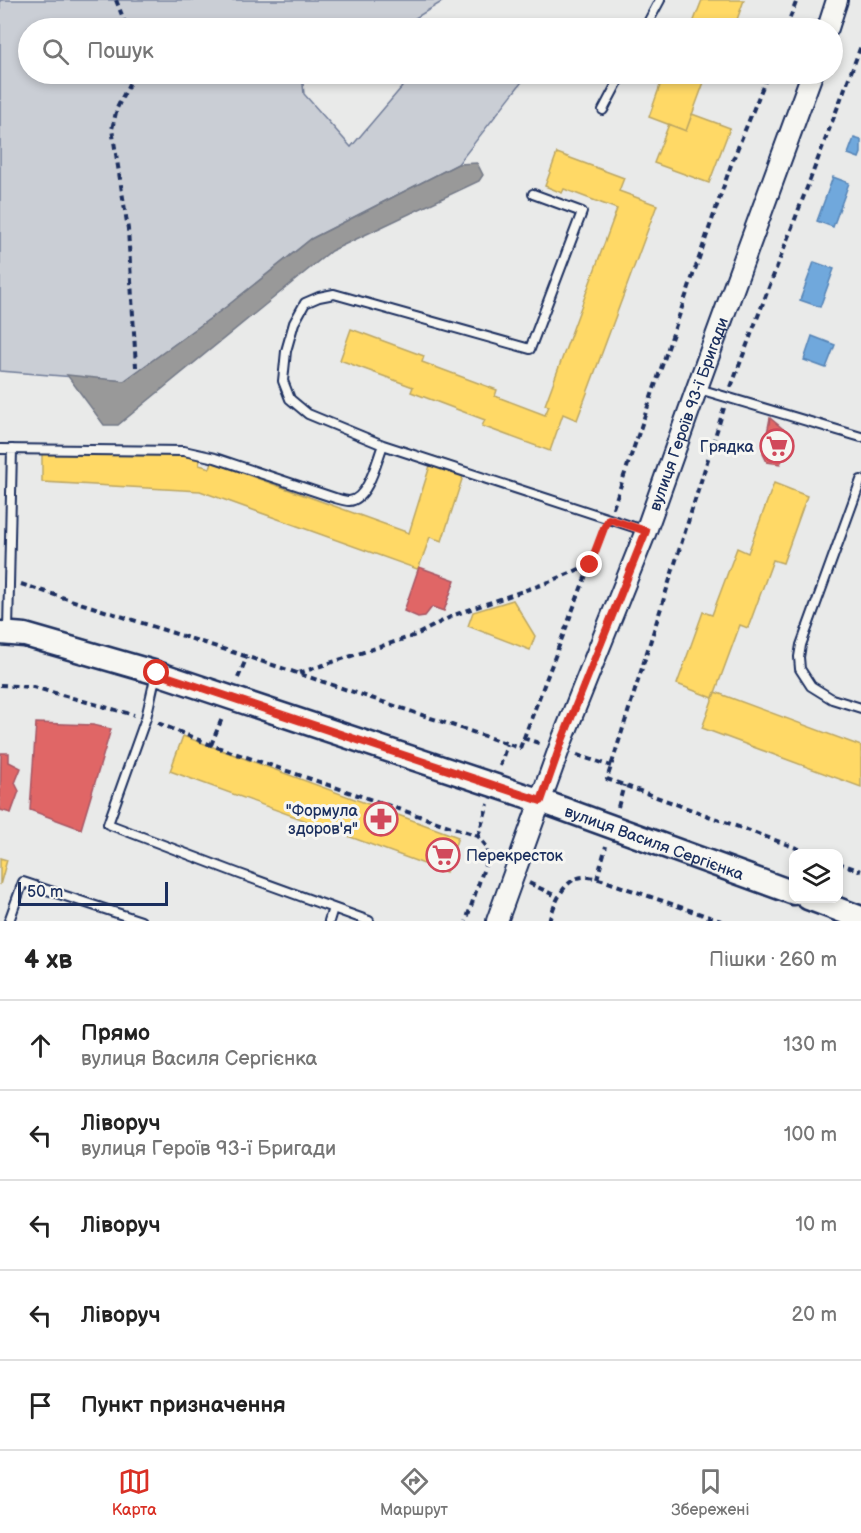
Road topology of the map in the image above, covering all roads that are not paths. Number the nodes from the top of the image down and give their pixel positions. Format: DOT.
graph roads {
  1 [pos="660,0"];
  2 [pos="837,0"];
  3 [pos="650,18"];
  4 [pos="831,18"];
  5 [pos="617,84"];
  6 [pos="808,84"];
  7 [pos="603,110"];
  8 [pos="533,194"];
  9 [pos="697,388"];
  10 [pos="861,437"];
  11 [pos="383,445"];
  12 [pos="0,449"];
  13 [pos="12,449"];
  14 [pos="861,480"];
  15 [pos="646,531"];
  16 [pos="4,633"];
  17 [pos="157,673"];
  18 [pos="861,708"];
  19 [pos="541,801"];
  20 [pos="789,891"];
  21 [pos="821,903"];
  22 [pos="333,908"];
  23 [pos="861,918"];
  24 [pos="9,921"];
  25 [pos="141,921"];
  26 [pos="329,921"];
  27 [pos="369,921"];
  28 [pos="497,921"];
  1 -- 3 [label="lane"];
  2 -- 4 [label="street"];
  5 -- 7 [label="lane"];
  6 -- 9 [label="street, вулиця Героїв 93-ї Бригади"];
  8 -- 11 [label="lane"];
  9 -- 10 [label="lane"];
  9 -- 15 [label="street, вулиця Героїв 93-ї Бригади"];
  11 -- 13 [label="lane"];
  11 -- 15 [label="lane"];
  12 -- 13 [label="lane"];
  13 -- 16 [label="lane"];
  14 -- 18 [label="lane"];
  15 -- 19 [label="street, вулиця Героїв 93-ї Бригади"];
  16 -- 17 [label="main road, вулиця Василя Сергієнка"];
  17 -- 19 [label="main road, вулиця Василя Сергієнка"];
  17 -- 22 [label="lane"];
  19 -- 20 [label="main road, вулиця Василя Сергієнка"];
  19 -- 28 [label="street, вулиця Героїв 93-ї Бригади"];
  21 -- 23 [label="main road"];
  22 -- 26 [label="lane"];
  22 -- 27 [label="lane"];
  24 -- 25 [label="lane"];
}
